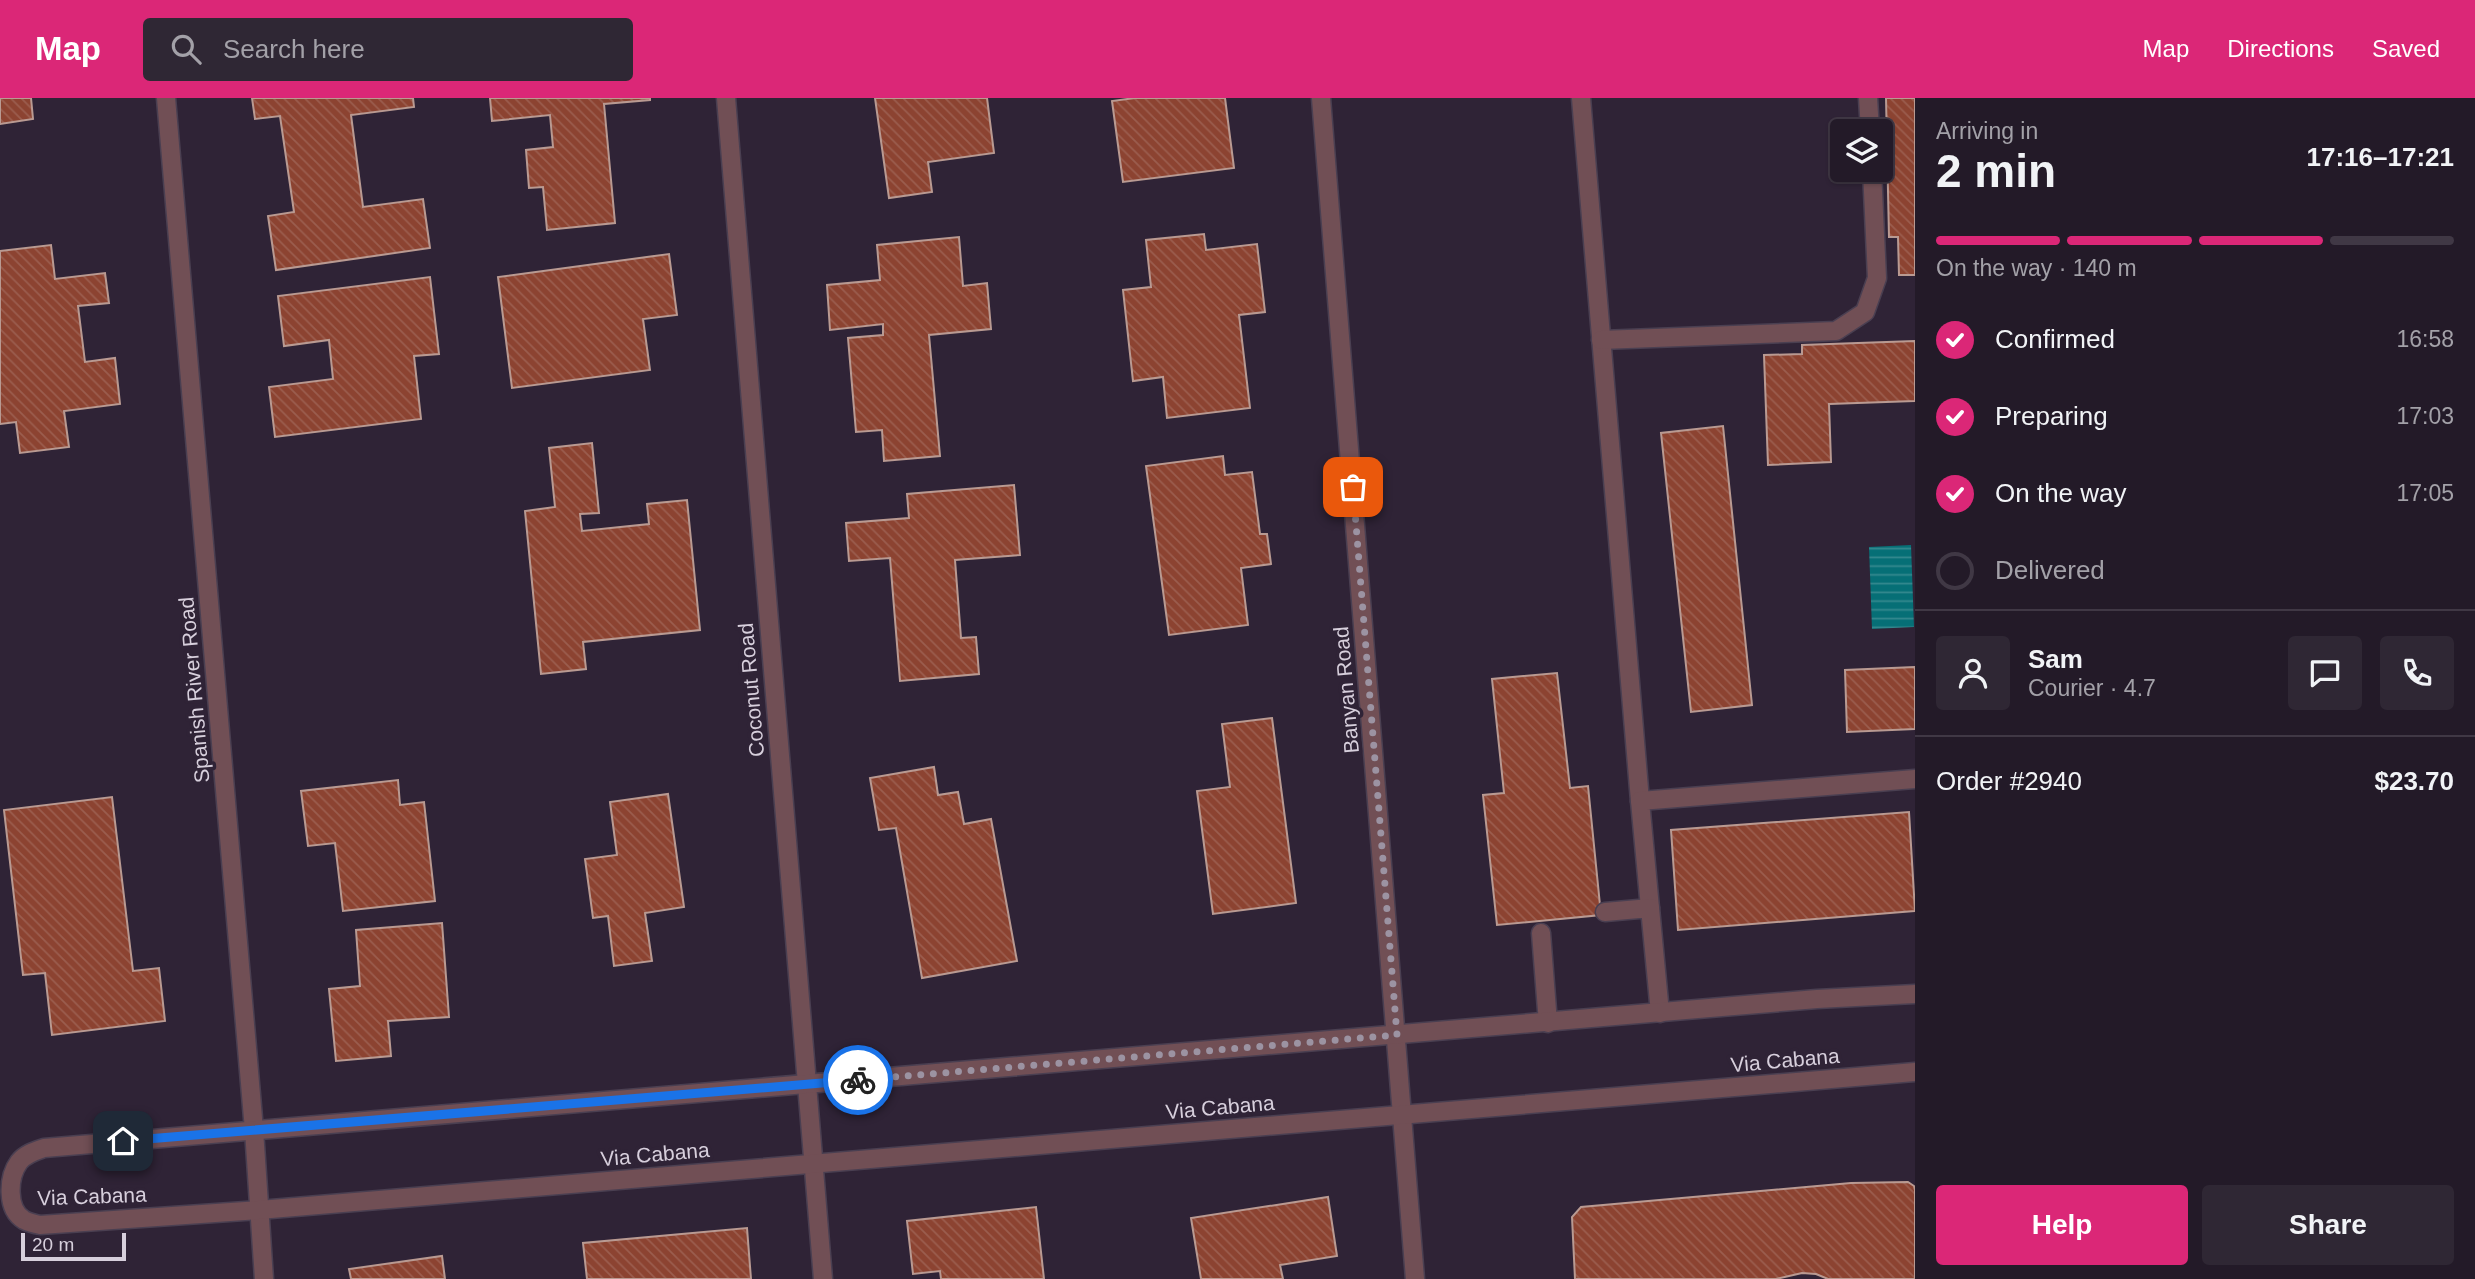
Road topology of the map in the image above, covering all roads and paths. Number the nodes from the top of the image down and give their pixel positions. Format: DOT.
graph roads {
  1 [pos="166,98"];
  2 [pos="726,98"];
  3 [pos="1321,98"];
  4 [pos="1581,98"];
  5 [pos="1868,98"];
  6 [pos="1869,119"];
  7 [pos="1872,182"];
  8 [pos="1601,340"];
  9 [pos="1915,779"];
  10 [pos="1640,802"];
  11 [pos="1650,908"];
  12 [pos="1605,912"];
  13 [pos="1541,933"];
  14 [pos="1915,994"];
  15 [pos="1660,1013"];
  16 [pos="1548,1023"];
  17 [pos="1397,1035"];
  18 [pos="1915,1072"];
  19 [pos="807,1084"];
  20 [pos="1403,1115"];
  21 [pos="254,1130"];
  22 [pos="814,1164"];
  23 [pos="259,1210"];
  24 [pos="264,1279"];
  25 [pos="823,1279"];
  26 [pos="1415,1279"];
  1 -- 21 [label="street, Spanish River Road"];
  2 -- 19 [label="street, Coconut Road"];
  3 -- 17 [label="street, Banyan Road"];
  4 -- 8 [label="street"];
  5 -- 6 [label="street"];
  7 -- 8 [label="street"];
  8 -- 10 [label="street"];
  9 -- 10 [label="street"];
  10 -- 11 [label="street"];
  11 -- 12 [label="street"];
  11 -- 15 [label="street"];
  13 -- 16 [label="street"];
  14 -- 15 [label="street, Via Cabana"];
  15 -- 16 [label="street, Via Cabana"];
  16 -- 17 [label="street, Via Cabana"];
  17 -- 19 [label="street, Via Cabana"];
  17 -- 20 [label="street, Banyan Road"];
  18 -- 20 [label="street, Via Cabana"];
  19 -- 21 [label="street, Via Cabana"];
  19 -- 22 [label="street, Coconut Road"];
  20 -- 22 [label="street, Via Cabana"];
  20 -- 26 [label="street, Banyan Road"];
  21 -- 23 [label="street, Spanish River Road"];
  21 -- 23 [label="street, Via Cabana"];
  22 -- 23 [label="street, Via Cabana"];
  22 -- 25 [label="street, Coconut Road"];
  23 -- 24 [label="street, Spanish River Road"];
}
